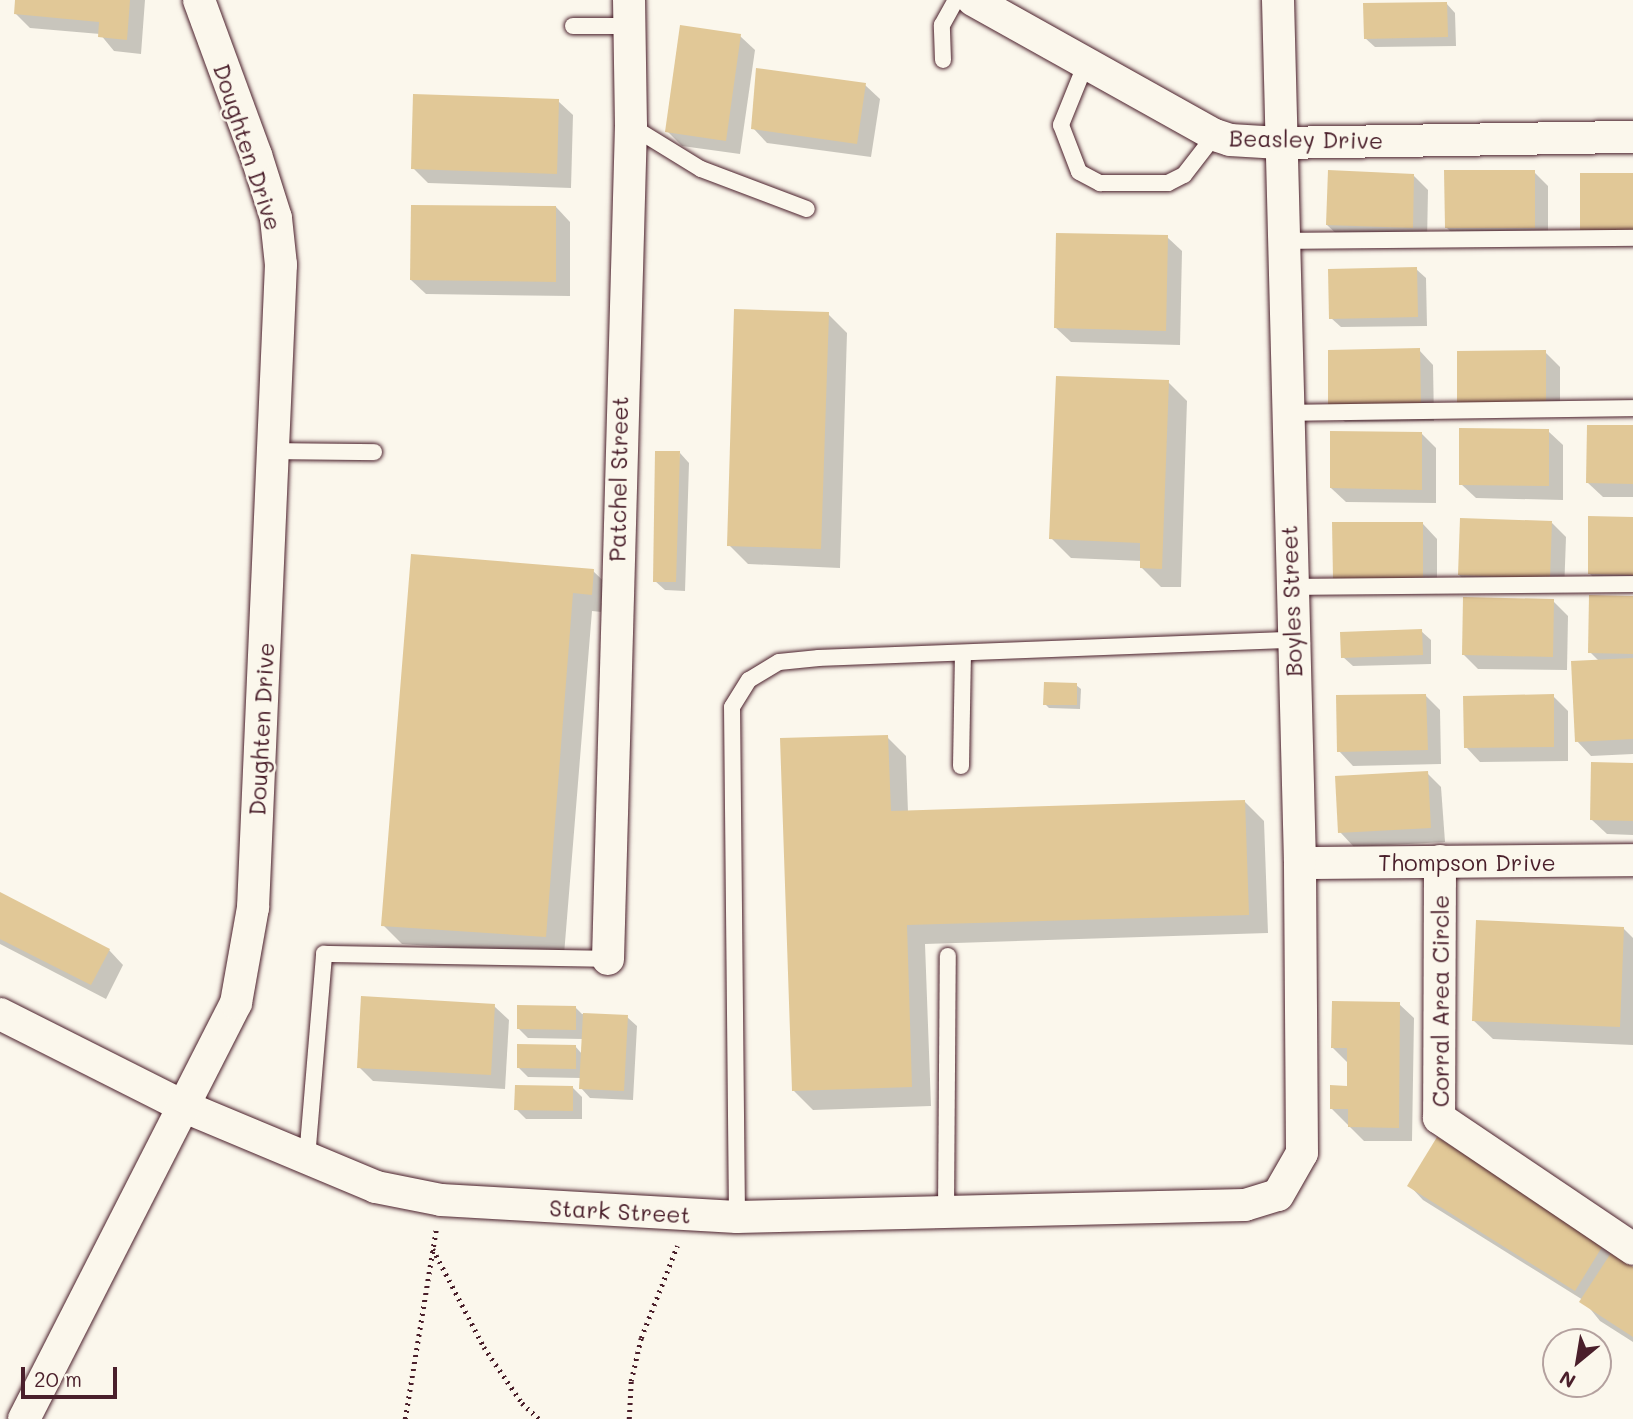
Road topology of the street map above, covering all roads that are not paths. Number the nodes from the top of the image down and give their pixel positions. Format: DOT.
graph roads {
  1 [pos="199,0"];
  2 [pos="956,0"];
  3 [pos="973,0"];
  4 [pos="1278,0"];
  5 [pos="629,13"];
  6 [pos="573,26"];
  7 [pos="943,60"];
  8 [pos="1086,63"];
  9 [pos="631,126"];
  10 [pos="1215,135"];
  11 [pos="1633,137"];
  12 [pos="1280,143"];
  13 [pos="807,209"];
  14 [pos="1633,238"];
  15 [pos="1282,241"];
  16 [pos="1633,408"];
  17 [pos="1286,413"];
  18 [pos="273,451"];
  19 [pos="374,452"];
  20 [pos="1633,584"];
  21 [pos="1290,587"];
  22 [pos="1291,640"];
  23 [pos="963,654"];
  24 [pos="961,766"];
  25 [pos="1633,860"];
  26 [pos="1440,861"];
  27 [pos="1300,863"];
  28 [pos="948,956"];
  29 [pos="608,959"];
  30 [pos="0,1014"];
  31 [pos="185,1107"];
  32 [pos="307,1158"];
  33 [pos="1278,1195"];
  34 [pos="946,1212"];
  35 [pos="737,1217"];
  36 [pos="1633,1249"];
  37 [pos="24,1419"];
  1 -- 18 [label="street, Doughten Drive"];
  2 -- 7 [label="lane"];
  3 -- 8 [label="street, Beasley Drive"];
  4 -- 12 [label="street, Boyles Street"];
  5 -- 6 [label="lane"];
  5 -- 9 [label="street, Patchel Street"];
  8 -- 10 [label="street, Beasley Drive"];
  8 -- 10 [label="lane"];
  9 -- 13 [label="lane"];
  9 -- 29 [label="street, Patchel Street"];
  10 -- 12 [label="street, Beasley Drive"];
  11 -- 12 [label="street, Beasley Drive"];
  12 -- 15 [label="street, Boyles Street"];
  14 -- 15 [label="lane"];
  15 -- 17 [label="street, Boyles Street"];
  16 -- 17 [label="lane"];
  17 -- 21 [label="street, Boyles Street"];
  18 -- 19 [label="lane"];
  18 -- 31 [label="street, Doughten Drive"];
  20 -- 21 [label="lane"];
  21 -- 22 [label="street, Boyles Street"];
  22 -- 23 [label="lane"];
  22 -- 27 [label="street, Boyles Street"];
  23 -- 24 [label="lane"];
  23 -- 35 [label="lane"];
  25 -- 26 [label="street, Thompson Drive"];
  26 -- 27 [label="street, Thompson Drive"];
  26 -- 36 [label="street, Corral Area Circle"];
  27 -- 33 [label="street, Boyles Street"];
  28 -- 34 [label="lane"];
  29 -- 32 [label="lane"];
  30 -- 31 [label="street, Stark Street"];
  31 -- 32 [label="street, Stark Street"];
  31 -- 37 [label="street, Doughten Drive"];
  32 -- 35 [label="street, Stark Street"];
  33 -- 34 [label="street, Stark Street"];
  34 -- 35 [label="street, Stark Street"];
}
